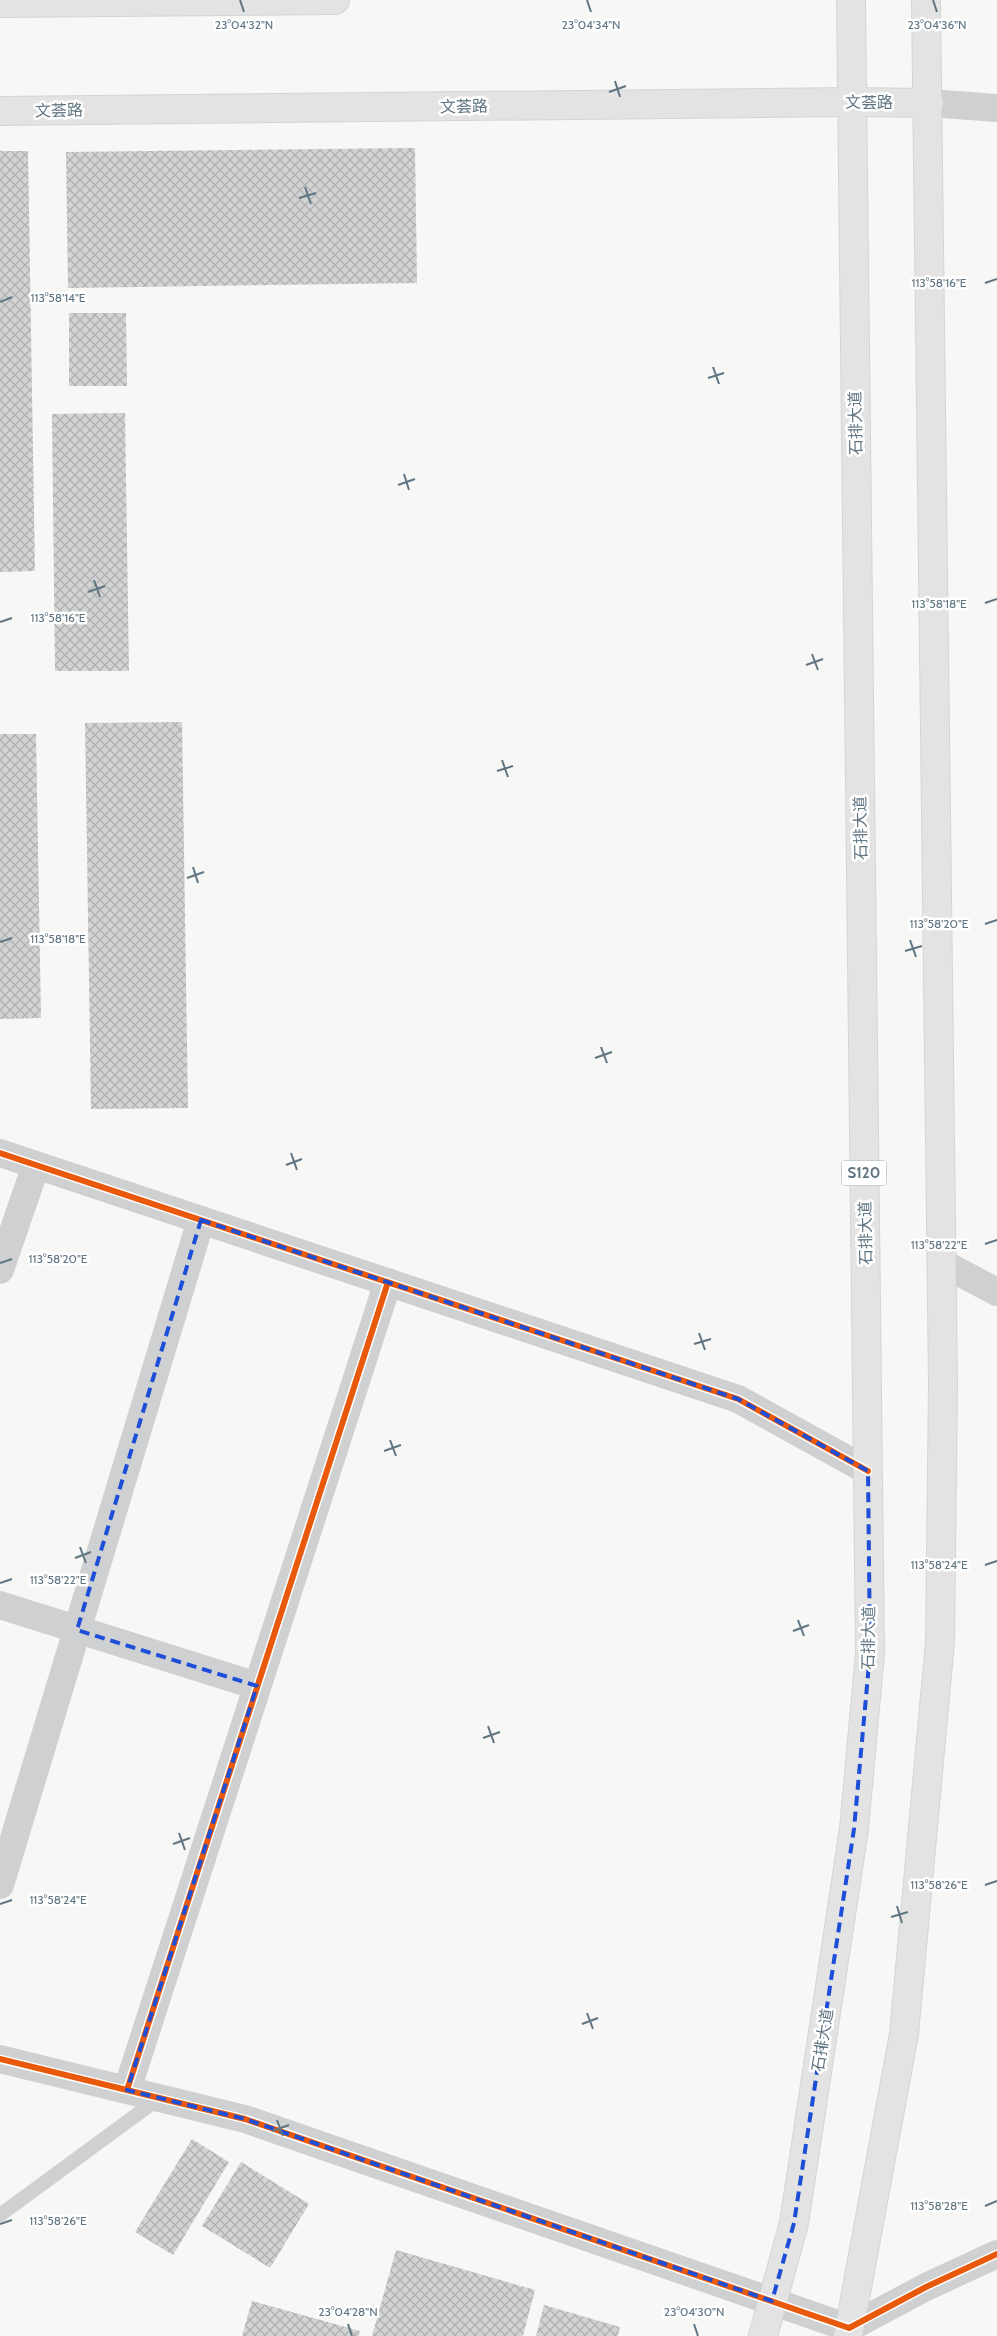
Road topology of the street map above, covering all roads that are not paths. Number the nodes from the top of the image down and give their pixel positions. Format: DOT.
graph roads {
  1 [pos="335,0"];
  2 [pos="851,0"];
  3 [pos="926,0"];
  4 [pos="0,3"];
  5 [pos="851,102"];
  6 [pos="929,102"];
  7 [pos="997,108"];
  8 [pos="0,111"];
  9 [pos="0,1153"];
  10 [pos="36,1165"];
  11 [pos="201,1220"];
  12 [pos="942,1262"];
  13 [pos="0,1270"];
  14 [pos="388,1282"];
  15 [pos="997,1292"];
  16 [pos="868,1471"];
  17 [pos="0,1605"];
  18 [pos="77,1630"];
  19 [pos="257,1686"];
  20 [pos="0,1885"];
  21 [pos="0,2060"];
  22 [pos="127,2090"];
  23 [pos="159,2098"];
  24 [pos="0,2216"];
  25 [pos="997,2254"];
  26 [pos="772,2301"];
  27 [pos="848,2332"];
  28 [pos="763,2336"];
  1 -- 4 [label="main road"];
  2 -- 5 [label="main road, 石排大道 / S120"];
  3 -- 6 [label="main road"];
  5 -- 6 [label="main road, 文荟路"];
  5 -- 8 [label="main road, 文荟路"];
  5 -- 16 [label="main road, 石排大道 / S120"];
  6 -- 7 [label="street"];
  6 -- 12 [label="main road"];
  9 -- 10 [label="street"];
  10 -- 11 [label="street"];
  10 -- 13 [label="street"];
  11 -- 14 [label="street"];
  11 -- 18 [label="street"];
  12 -- 15 [label="street"];
  12 -- 27 [label="main road"];
  14 -- 16 [label="street"];
  14 -- 19 [label="street"];
  16 -- 26 [label="main road, 石排大道 / S120"];
  17 -- 18 [label="street"];
  18 -- 19 [label="street"];
  18 -- 20 [label="street"];
  19 -- 22 [label="street"];
  21 -- 22 [label="street"];
  22 -- 23 [label="street"];
  23 -- 24 [label="lane"];
  23 -- 26 [label="street"];
  25 -- 27 [label="street"];
  26 -- 27 [label="street"];
  26 -- 28 [label="main road, 石排大道 / S120"];
}
